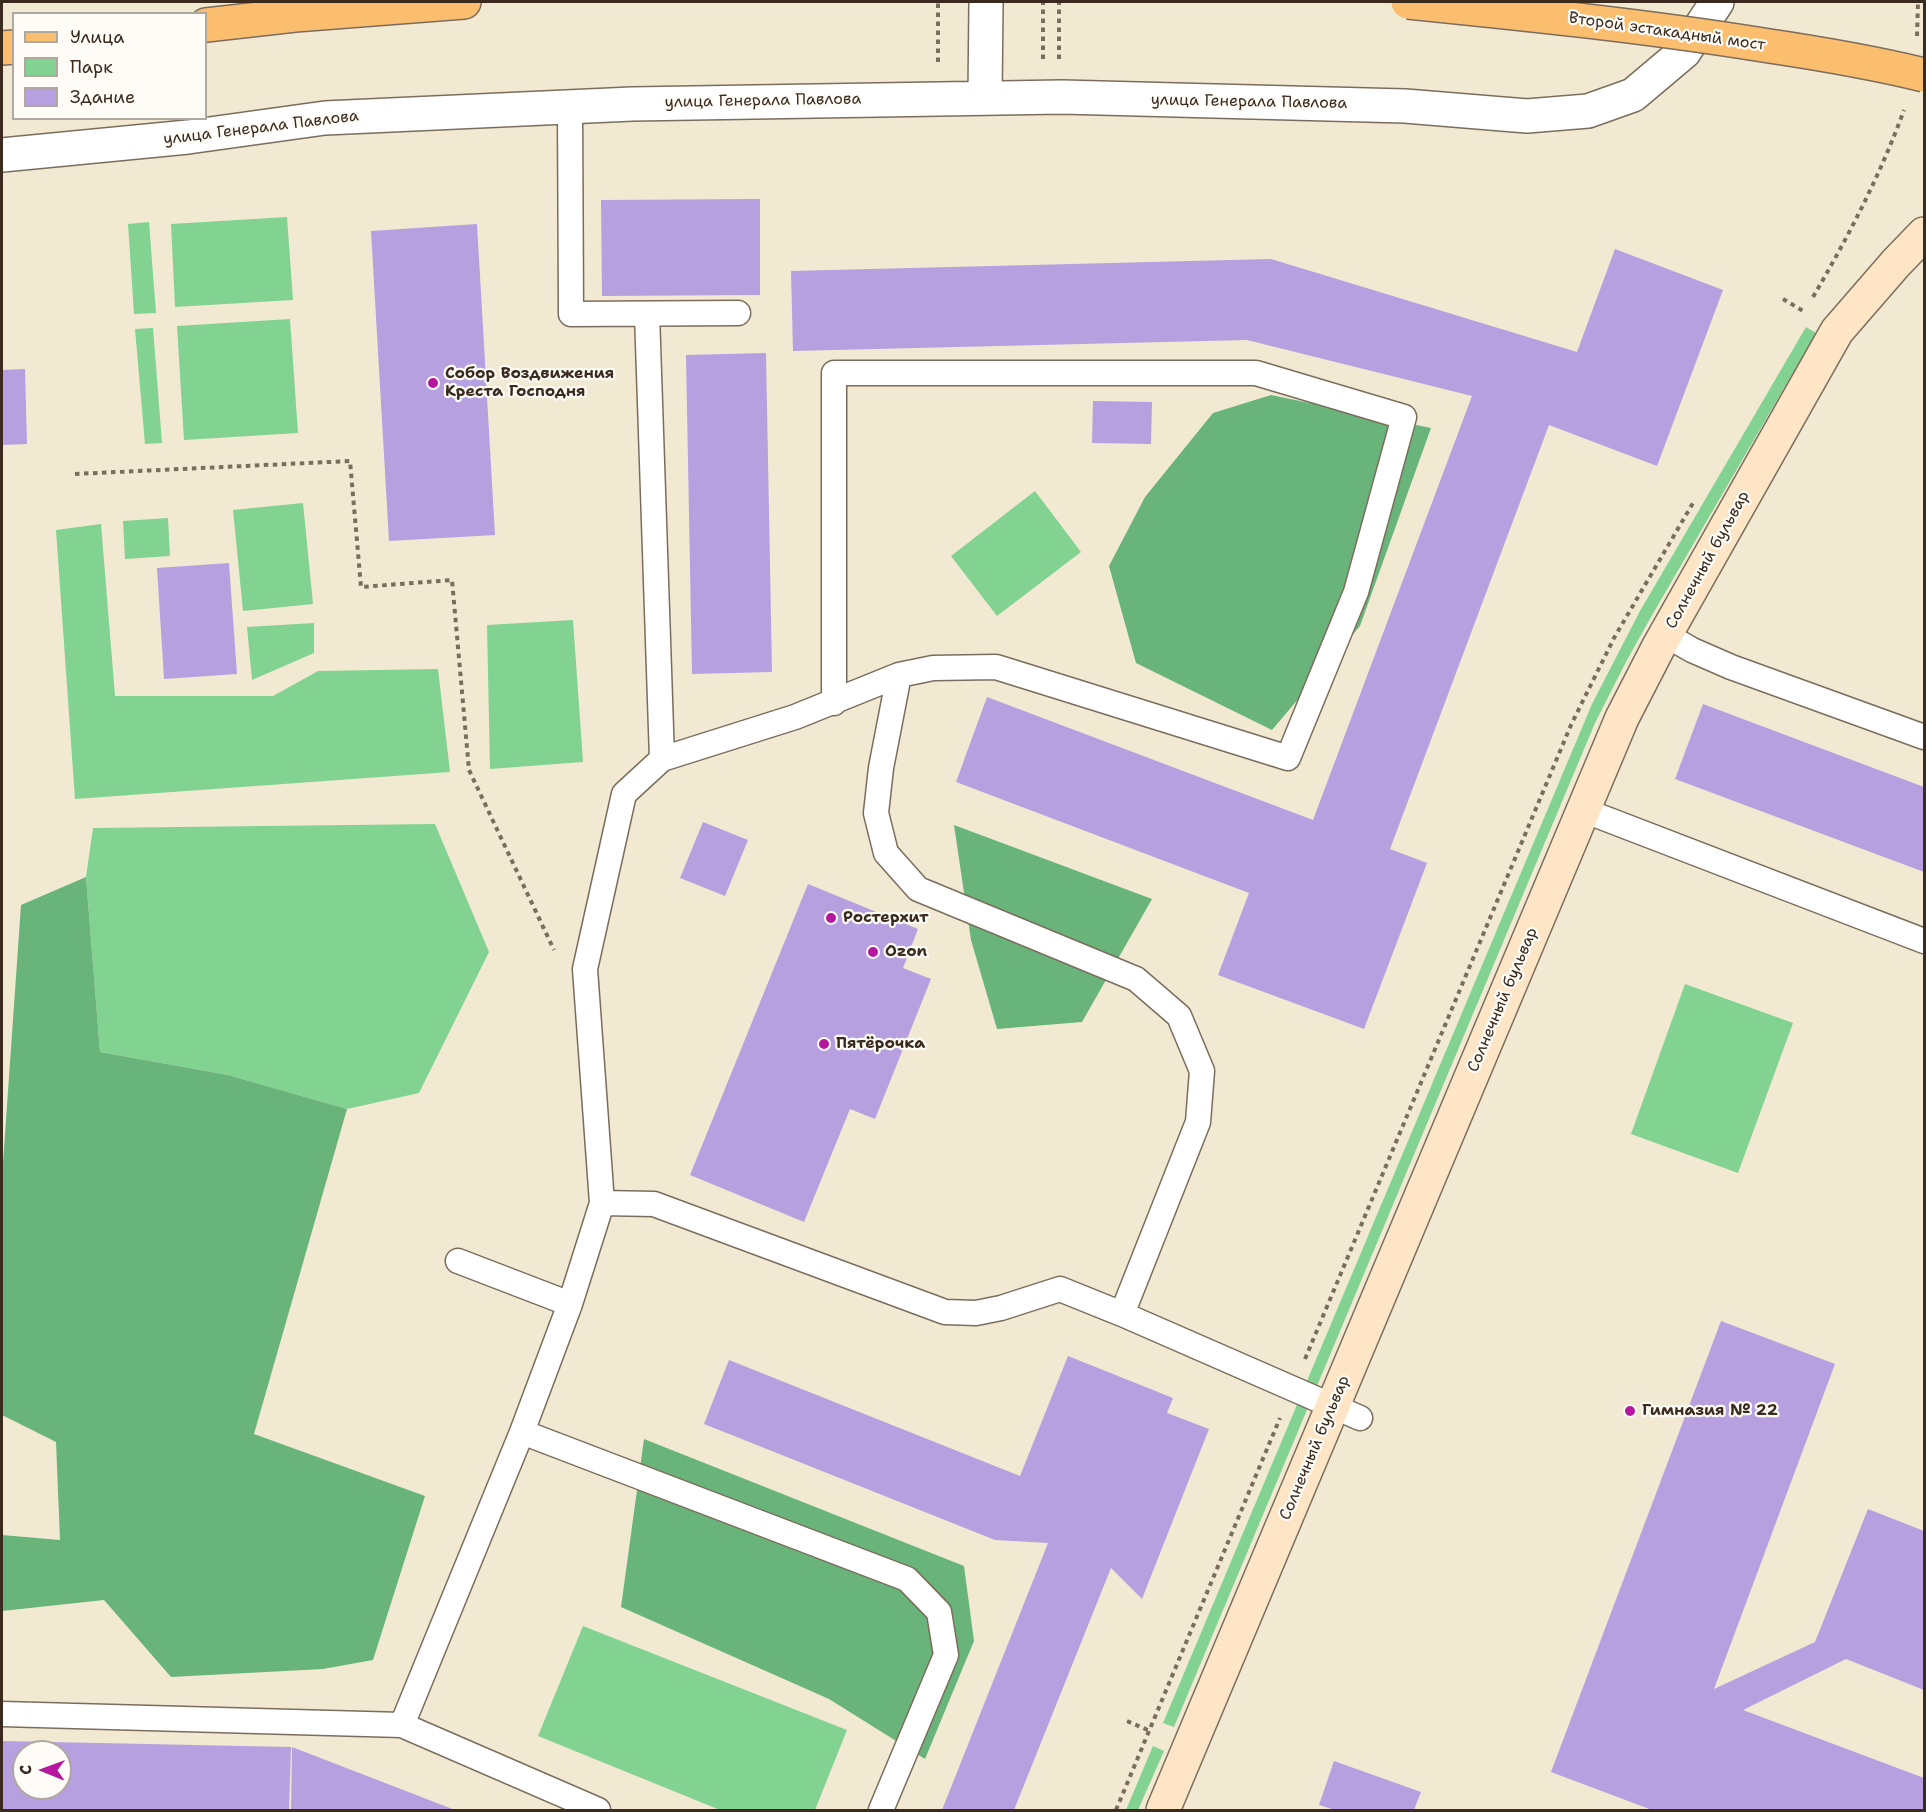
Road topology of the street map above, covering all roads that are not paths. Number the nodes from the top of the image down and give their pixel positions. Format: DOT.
graph roads {
  1 [pos="464,2"];
  2 [pos="986,2"];
  3 [pos="1408,2"];
  4 [pos="1717,2"];
  5 [pos="207,25"];
  6 [pos="1921,61"];
  7 [pos="985,98"];
  8 [pos="570,107"];
  9 [pos="2,156"];
  10 [pos="1924,234"];
  11 [pos="738,313"];
  12 [pos="647,314"];
  13 [pos="1666,635"];
  14 [pos="899,675"];
  15 [pos="834,703"];
  16 [pos="1924,737"];
  17 [pos="662,759"];
  18 [pos="1583,810"];
  19 [pos="1924,941"];
  20 [pos="602,1203"];
  21 [pos="458,1261"];
  22 [pos="570,1304"];
  23 [pos="1122,1314"];
  24 [pos="1346,1412"];
  25 [pos="522,1432"];
  26 [pos="2,1714"];
  27 [pos="402,1725"];
  28 [pos="598,1810"];
  29 [pos="880,1810"];
  30 [pos="1162,1810"];
  1 -- 5 [label="main road"];
  2 -- 7 [label="street"];
  3 -- 6 [label="main road, Второй эстакадный мост, bridge"];
  4 -- 7 [label="street, улица Генерала Павлова"];
  7 -- 8 [label="street, улица Генерала Павлова"];
  8 -- 9 [label="street, улица Генерала Павлова"];
  8 -- 12 [label="lane"];
  10 -- 13 [label="street, Солнечный бульвар"];
  11 -- 12 [label="lane"];
  12 -- 17 [label="lane"];
  13 -- 16 [label="lane"];
  13 -- 18 [label="street, Солнечный бульвар"];
  14 -- 15 [label="lane"];
  14 -- 15 [label="lane"];
  14 -- 23 [label="lane"];
  15 -- 17 [label="lane"];
  17 -- 20 [label="lane"];
  18 -- 19 [label="lane"];
  18 -- 24 [label="street, Солнечный бульвар"];
  20 -- 22 [label="lane"];
  20 -- 23 [label="lane"];
  21 -- 22 [label="lane"];
  22 -- 25 [label="lane"];
  23 -- 24 [label="lane"];
  24 -- 30 [label="street, Солнечный бульвар"];
  25 -- 27 [label="lane"];
  25 -- 29 [label="lane"];
  26 -- 27 [label="lane"];
  27 -- 28 [label="lane"];
}
